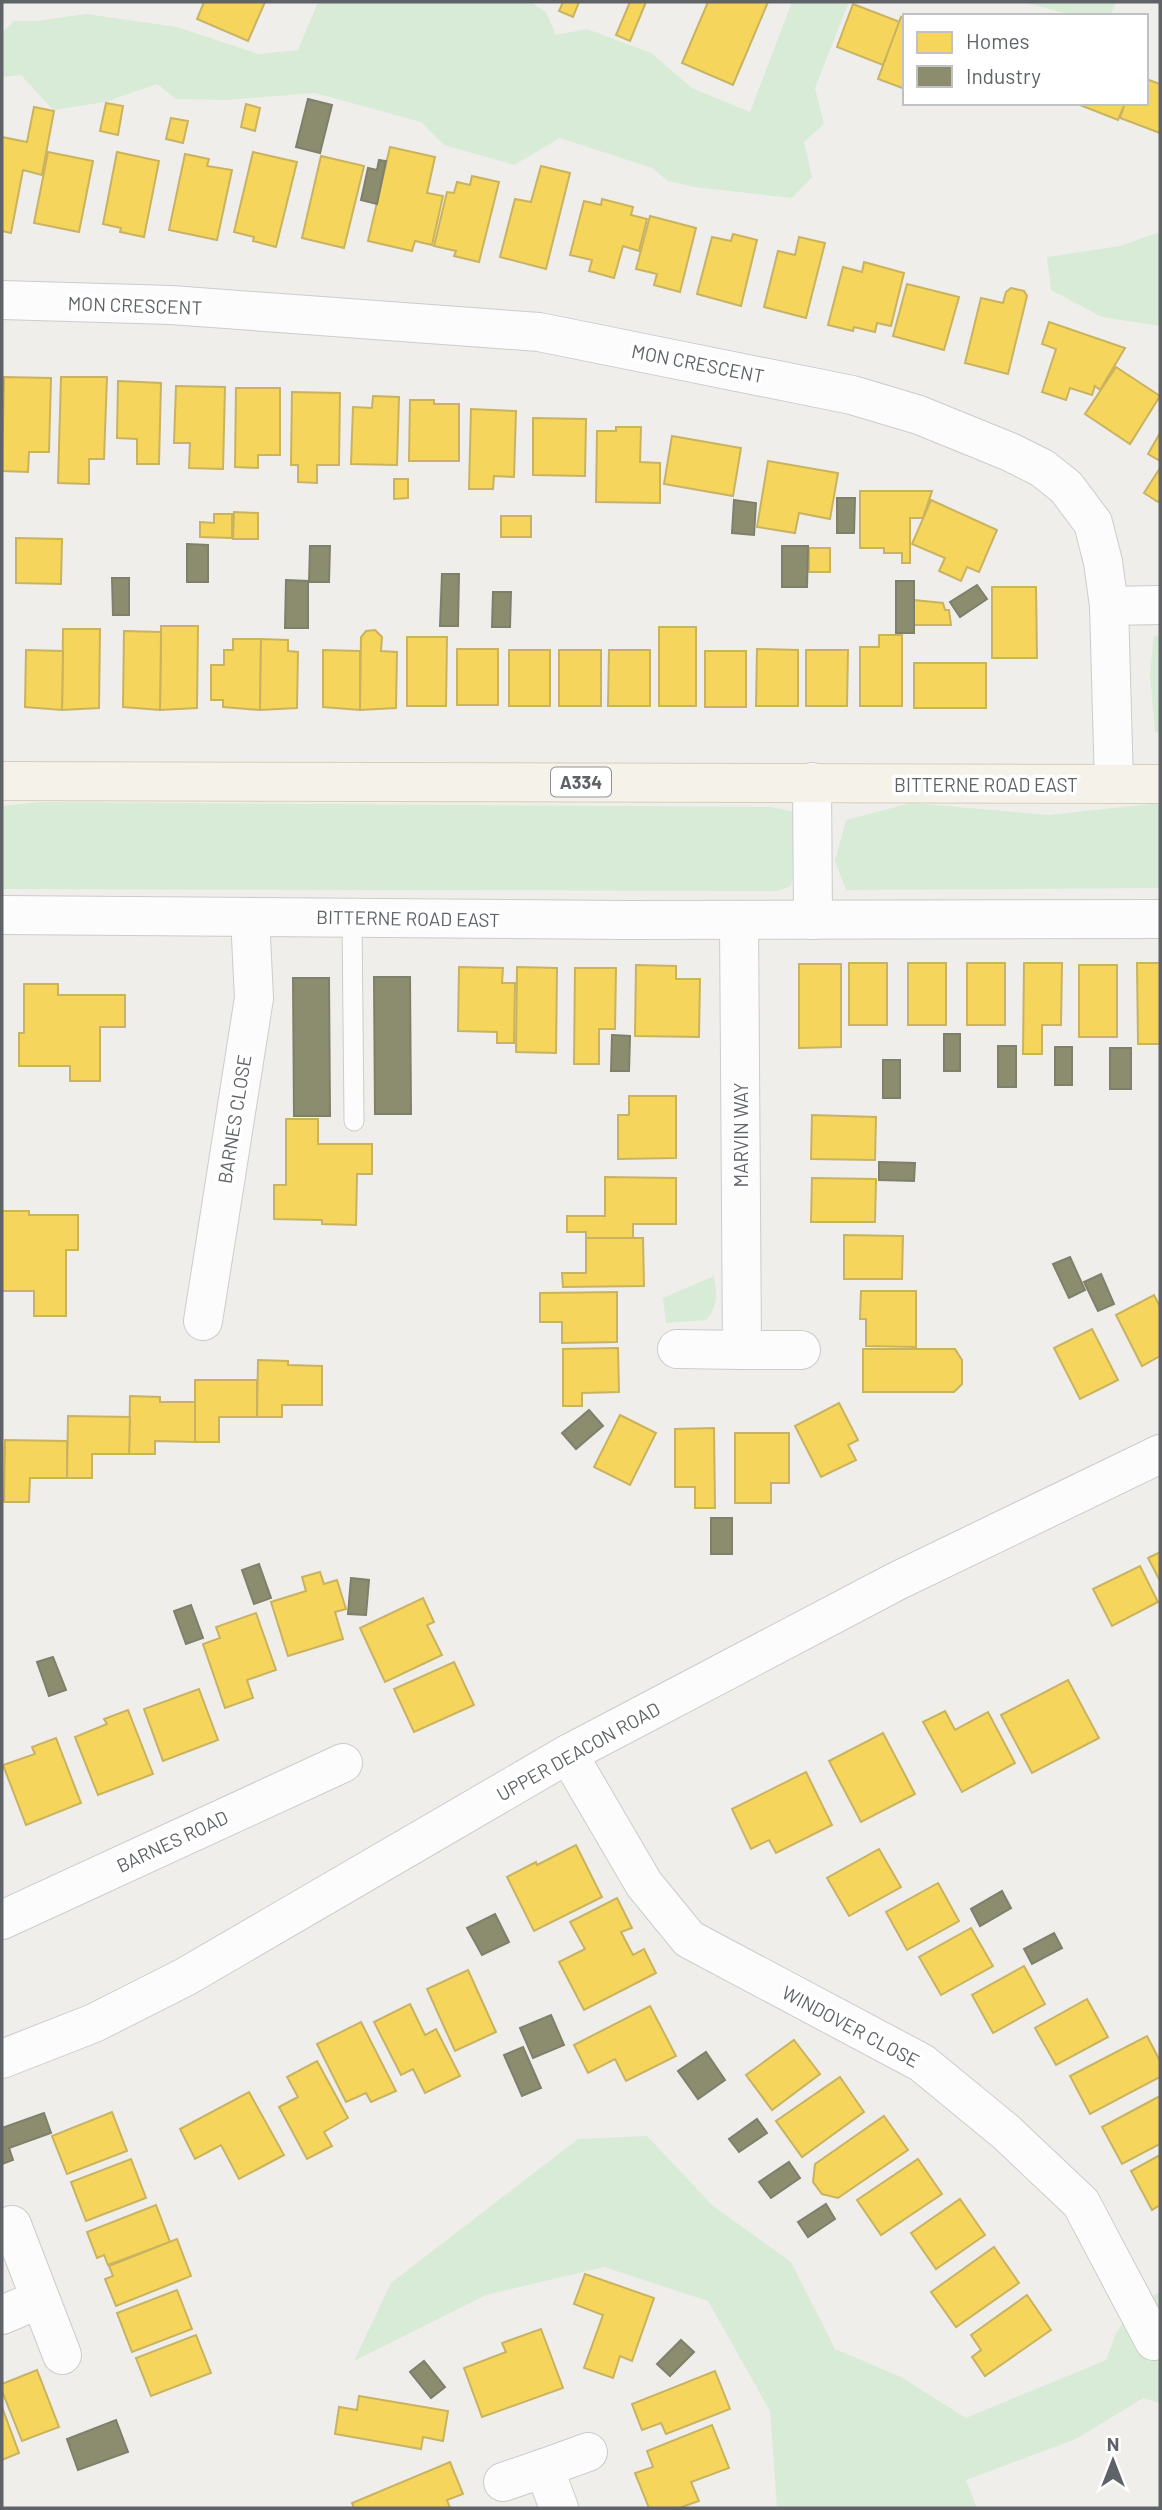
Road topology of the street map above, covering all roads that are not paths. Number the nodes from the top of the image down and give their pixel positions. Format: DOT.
graph roads {
  1 [pos="2,300"];
  2 [pos="1160,605"];
  3 [pos="1109,606"];
  4 [pos="2,781"];
  5 [pos="812,782"];
  6 [pos="1114,785"];
  7 [pos="1160,785"];
  8 [pos="2,915"];
  9 [pos="250,917"];
  10 [pos="352,918"];
  11 [pos="1160,919"];
  12 [pos="739,920"];
  13 [pos="813,920"];
  14 [pos="354,1121"];
  15 [pos="202,1321"];
  16 [pos="677,1349"];
  17 [pos="742,1350"];
  18 [pos="801,1350"];
  19 [pos="1160,1454"];
  20 [pos="568,1754"];
  21 [pos="343,1763"];
  22 [pos="2,1920"];
  23 [pos="2,2059"];
  24 [pos="12,2225"];
  25 [pos="40,2299"];
  26 [pos="2,2315"];
  27 [pos="1154,2341"];
  28 [pos="62,2355"];
  29 [pos="588,2452"];
  30 [pos="544,2468"];
  31 [pos="503,2482"];
  32 [pos="559,2508"];
  1 -- 3 [label="street, MON CRESCENT"];
  2 -- 3 [label="street"];
  3 -- 6 [label="street, MON CRESCENT"];
  4 -- 5 [label="main road, BITTERNE ROAD EAST / A334"];
  5 -- 6 [label="main road, BITTERNE ROAD EAST / A334"];
  5 -- 13 [label="street"];
  6 -- 7 [label="main road, BITTERNE ROAD EAST / A334"];
  8 -- 9 [label="street, BITTERNE ROAD EAST"];
  9 -- 10 [label="street, BITTERNE ROAD EAST"];
  9 -- 15 [label="street, BARNES CLOSE"];
  10 -- 12 [label="street, BITTERNE ROAD EAST"];
  10 -- 14 [label="lane"];
  11 -- 13 [label="street, BITTERNE ROAD EAST"];
  12 -- 13 [label="street, BITTERNE ROAD EAST"];
  12 -- 17 [label="street, MARVIN WAY"];
  16 -- 17 [label="street"];
  17 -- 18 [label="street"];
  19 -- 20 [label="street, UPPER DEACON ROAD"];
  20 -- 23 [label="street, UPPER DEACON ROAD"];
  20 -- 27 [label="street, WINDOVER CLOSE"];
  21 -- 22 [label="street, BARNES ROAD"];
  24 -- 25 [label="street"];
  25 -- 26 [label="street"];
  25 -- 28 [label="street"];
  29 -- 30 [label="street"];
  30 -- 31 [label="street"];
  30 -- 32 [label="street"];
}
